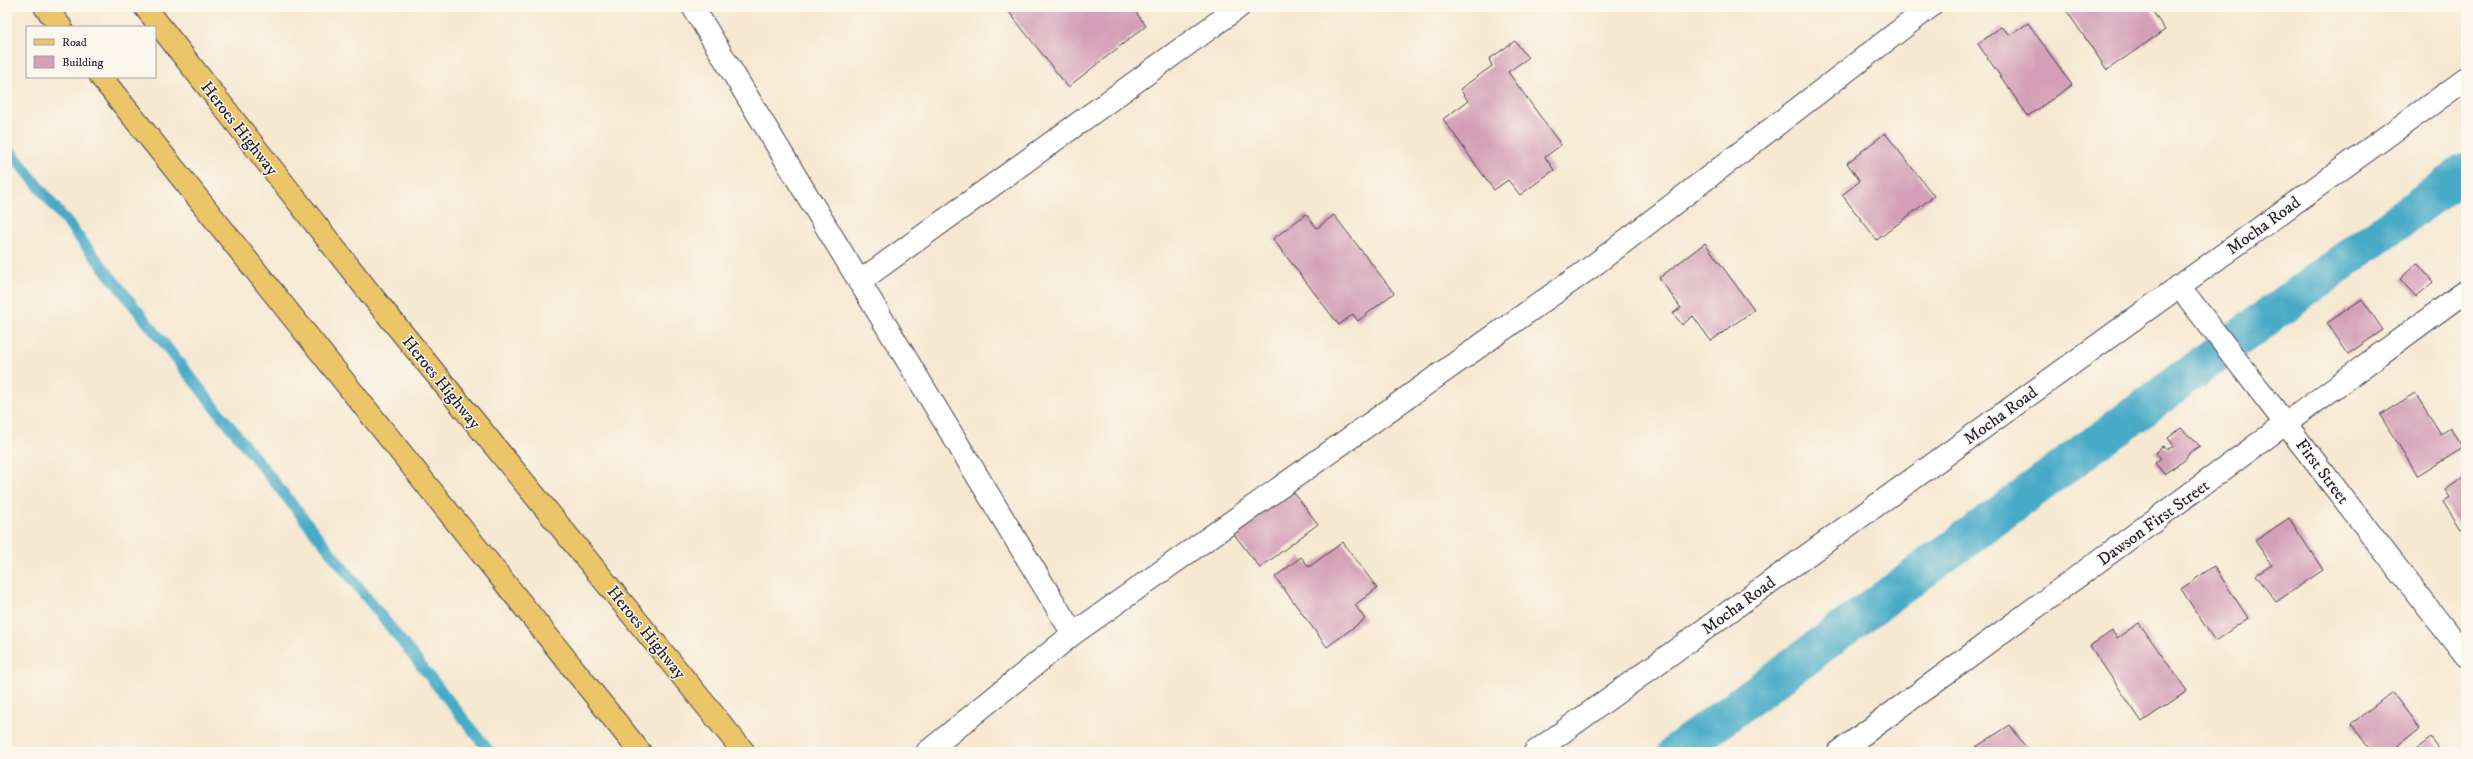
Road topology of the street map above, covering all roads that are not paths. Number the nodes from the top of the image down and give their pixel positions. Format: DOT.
graph roads {
  1 [pos="45,7"];
  2 [pos="145,7"];
  3 [pos="692,7"];
  4 [pos="1239,7"];
  5 [pos="1930,7"];
  6 [pos="60,26"];
  7 [pos="103,78"];
  8 [pos="2466,79"];
  9 [pos="859,282"];
  10 [pos="2179,286"];
  11 [pos="2466,291"];
  12 [pos="2287,423"];
  13 [pos="1073,634"];
  14 [pos="2466,657"];
  15 [pos="640,752"];
  16 [pos="744,752"];
  17 [pos="927,752"];
  18 [pos="1535,752"];
  19 [pos="1839,752"];
  1 -- 6 [label="main road"];
  2 -- 16 [label="main road, Heroes Highway"];
  3 -- 9 [label="street"];
  4 -- 9 [label="street"];
  5 -- 13 [label="street"];
  7 -- 15 [label="main road"];
  8 -- 10 [label="street, Mocha Road"];
  9 -- 13 [label="street"];
  10 -- 12 [label="street, First Street"];
  10 -- 18 [label="street, Mocha Road"];
  11 -- 12 [label="street, Dawson First Street"];
  12 -- 14 [label="street, First Street"];
  12 -- 19 [label="street, Dawson First Street"];
  13 -- 17 [label="street"];
}
